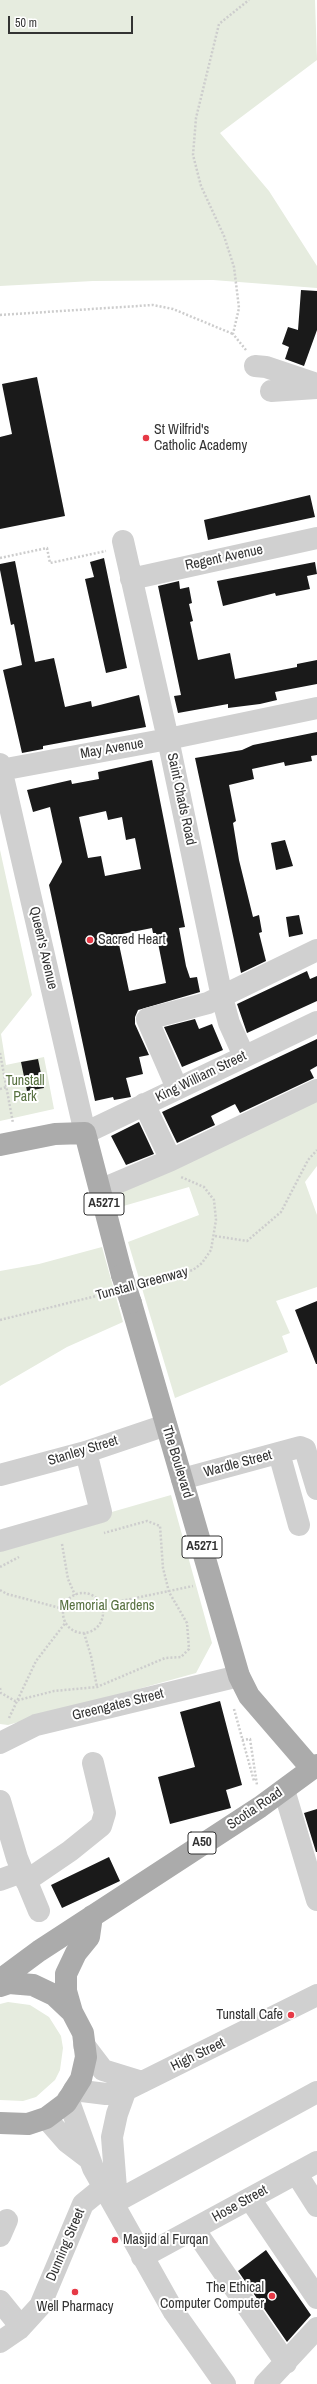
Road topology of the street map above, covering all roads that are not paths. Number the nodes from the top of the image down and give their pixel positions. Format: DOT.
graph roads {
  1 [pos="261,366"];
  2 [pos="317,384"];
  3 [pos="317,388"];
  4 [pos="271,391"];
  5 [pos="317,538"];
  6 [pos="124,544"];
  7 [pos="131,579"];
  8 [pos="317,708"];
  9 [pos="168,739"];
  10 [pos="1,767"];
  11 [pos="317,950"];
  12 [pos="222,997"];
  13 [pos="317,1022"];
  14 [pos="244,1056"];
  15 [pos="177,1088"];
  16 [pos="317,1090"];
  17 [pos="144,1104"];
  18 [pos="85,1133"];
  19 [pos="8,1143"];
  20 [pos="171,1160"];
  21 [pos="100,1190"];
  22 [pos="166,1425"];
  23 [pos="286,1450"];
  24 [pos="86,1452"];
  25 [pos="0,1475"];
  26 [pos="182,1479"];
  27 [pos="317,1489"];
  28 [pos="299,1525"];
  29 [pos="0,1541"];
  30 [pos="233,1678"];
  31 [pos="0,1743"];
  32 [pos="93,1763"];
  33 [pos="315,1767"];
  34 [pos="284,1790"];
  35 [pos="1,1809"];
  36 [pos="13,1878"];
  37 [pos="317,1900"];
  38 [pos="39,1911"];
  39 [pos="92,1916"];
  40 [pos="0,1980"];
  41 [pos="0,1986"];
  42 [pos="317,1995"];
  43 [pos="72,2012"];
  44 [pos="84,2044"];
  45 [pos="134,2086"];
  46 [pos="317,2092"];
  47 [pos="71,2095"];
  48 [pos="46,2118"];
  49 [pos="1,2123"];
  50 [pos="88,2158"];
  51 [pos="317,2162"];
  52 [pos="296,2174"];
  53 [pos="250,2199"];
  54 [pos="113,2200"];
  55 [pos="317,2206"];
  56 [pos="194,2229"];
  57 [pos="142,2257"];
  58 [pos="317,2298"];
  59 [pos="0,2301"];
  60 [pos="21,2327"];
  61 [pos="317,2328"];
  62 [pos="0,2342"];
  63 [pos="286,2363"];
  64 [pos="225,2384"];
  65 [pos="265,2384"];
  1 -- 2 [label="street"];
  3 -- 4 [label="street"];
  5 -- 7 [label="street, Regent Avenue"];
  6 -- 7 [label="street, Saint Chads Road"];
  7 -- 9 [label="street, Saint Chads Road"];
  8 -- 9 [label="street, May Avenue"];
  9 -- 10 [label="street, May Avenue"];
  9 -- 12 [label="street, Saint Chads Road"];
  10 -- 18 [label="street, Queen's Avenue"];
  11 -- 12 [label="street"];
  12 -- 14 [label="street, Saint Chads Road"];
  12 -- 15 [label="street"];
  13 -- 14 [label="street, King William Street"];
  14 -- 15 [label="street, King William Street"];
  15 -- 17 [label="street, King William Street"];
  16 -- 20 [label="street"];
  17 -- 18 [label="street, King William Street"];
  17 -- 20 [label="street"];
  18 -- 19 [label="main road"];
  18 -- 21 [label="main road, The Boulevard / A5271"];
  20 -- 21 [label="street"];
  21 -- 22 [label="main road, The Boulevard / A5271"];
  22 -- 24 [label="street, Stanley Street"];
  22 -- 26 [label="main road, The Boulevard / A5271"];
  23 -- 26 [label="street, Wardle Street"];
  23 -- 27 [label="street"];
  23 -- 28 [label="street"];
  24 -- 25 [label="street, Stanley Street"];
  24 -- 29 [label="street"];
  26 -- 30 [label="main road, The Boulevard / A5271"];
  30 -- 31 [label="street, Greengates Street"];
  30 -- 33 [label="main road, The Boulevard / A5271"];
  32 -- 36 [label="street"];
  33 -- 34 [label="main road, Scotia Road / A50"];
  34 -- 37 [label="street"];
  34 -- 39 [label="main road, Scotia Road / A50"];
  35 -- 36 [label="street"];
  36 -- 38 [label="street"];
  39 -- 40 [label="main road, Scotia Road / A50"];
  39 -- 43 [label="main road"];
  41 -- 43 [label="main road"];
  42 -- 45 [label="street, High Street"];
  43 -- 44 [label="main road"];
  44 -- 45 [label="street"];
  44 -- 47 [label="main road"];
  45 -- 47 [label="street, High Street"];
  45 -- 54 [label="street"];
  46 -- 54 [label="street, Dunning Street"];
  47 -- 48 [label="main road"];
  47 -- 50 [label="street"];
  48 -- 49 [label="main road"];
  48 -- 50 [label="street"];
  50 -- 54 [label="street"];
  51 -- 52 [label="street, Hose Street"];
  52 -- 53 [label="street, Hose Street"];
  52 -- 55 [label="street"];
  53 -- 56 [label="street, Hose Street"];
  53 -- 58 [label="street"];
  54 -- 57 [label="street"];
  54 -- 60 [label="street, Dunning Street"];
  56 -- 57 [label="street, Hose Street"];
  56 -- 63 [label="street"];
  57 -- 64 [label="street"];
  59 -- 60 [label="street"];
  60 -- 62 [label="street, Dunning Street"];
  61 -- 63 [label="street"];
  63 -- 65 [label="street"];
}
